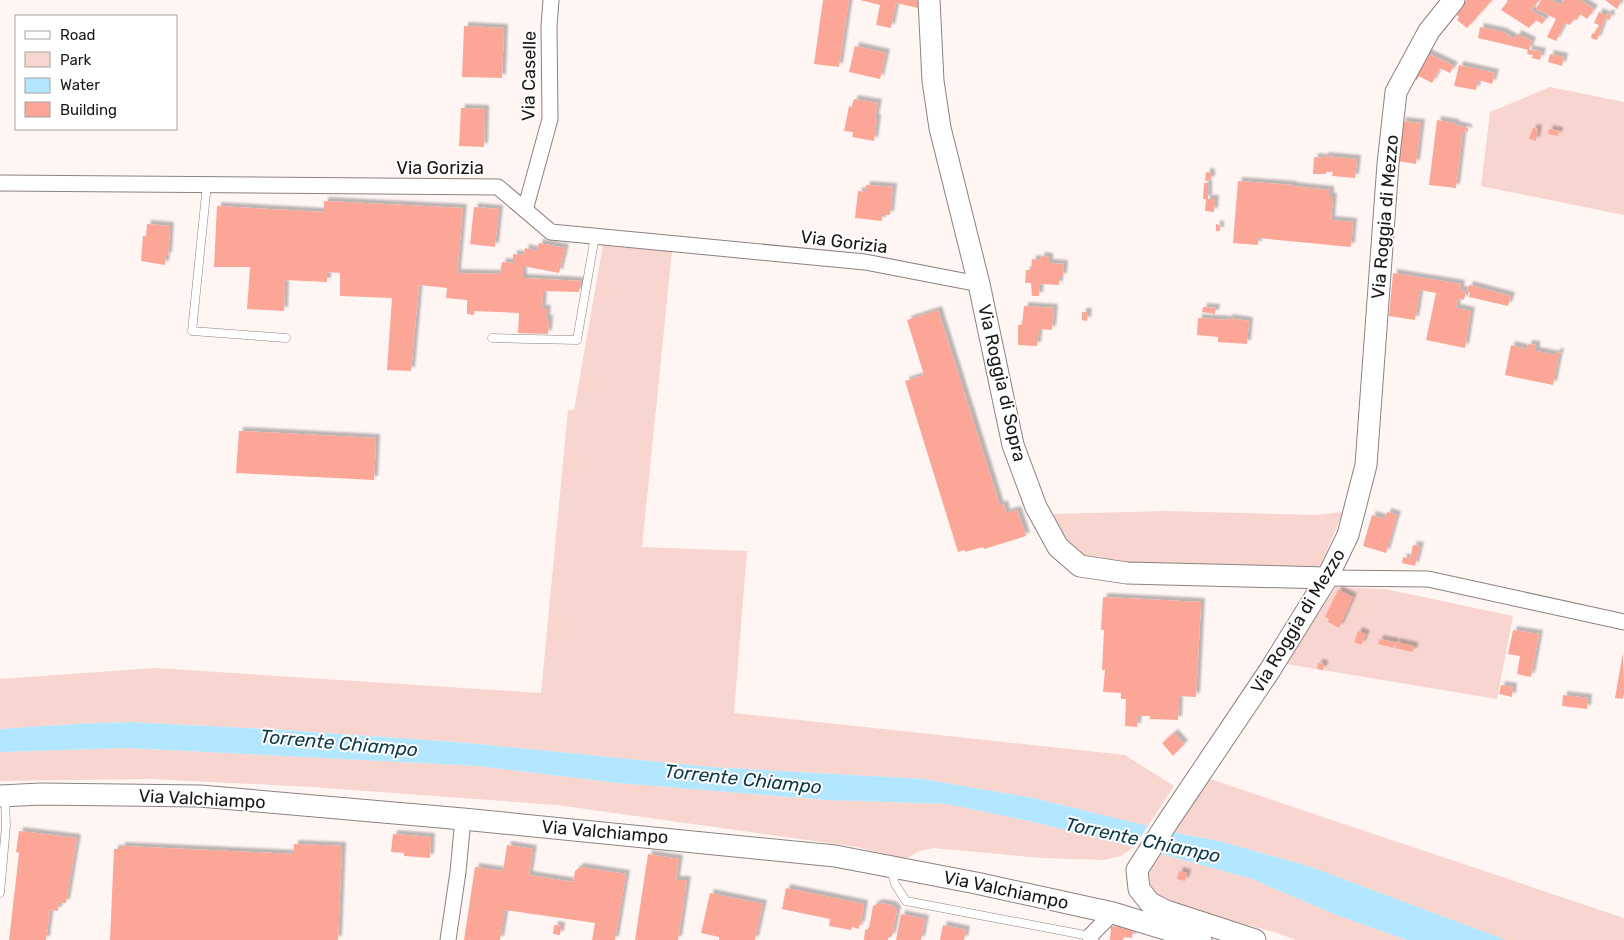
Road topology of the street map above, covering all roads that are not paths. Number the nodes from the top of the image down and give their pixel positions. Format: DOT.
graph roads {
  1 [pos="551,0"];
  2 [pos="929,0"];
  3 [pos="1454,0"];
  4 [pos="0,183"];
  5 [pos="208,184"];
  6 [pos="525,210"];
  7 [pos="595,236"];
  8 [pos="979,284"];
  9 [pos="286,338"];
  10 [pos="492,338"];
  11 [pos="1327,578"];
  12 [pos="1624,622"];
  13 [pos="2,796"];
  14 [pos="462,819"];
  15 [pos="890,866"];
  16 [pos="0,893"];
  17 [pos="1113,913"];
  18 [pos="1091,938"];
  19 [pos="448,940"];
  20 [pos="1201,940"];
  21 [pos="1255,940"];
  1 -- 6 [label="street, Via Caselle"];
  2 -- 8 [label="street, Via Roggia di Sopra"];
  3 -- 11 [label="street, Via Roggia di Mezzo"];
  4 -- 5 [label="street, Via Gorizia"];
  5 -- 6 [label="street, Via Gorizia"];
  5 -- 9 [label="lane"];
  6 -- 7 [label="street, Via Gorizia"];
  7 -- 8 [label="street, Via Gorizia"];
  7 -- 10 [label="lane"];
  8 -- 11 [label="street, Via Roggia di Sopra"];
  11 -- 12 [label="street"];
  11 -- 21 [label="street, Via Roggia di Mezzo"];
  13 -- 14 [label="street, Via Valchiampo"];
  13 -- 16 [label="lane"];
  14 -- 15 [label="street, Via Valchiampo"];
  14 -- 19 [label="street"];
  15 -- 17 [label="street, Via Valchiampo"];
  15 -- 18 [label="lane"];
  17 -- 18 [label="street"];
  17 -- 20 [label="street, Via Valchiampo"];
}
